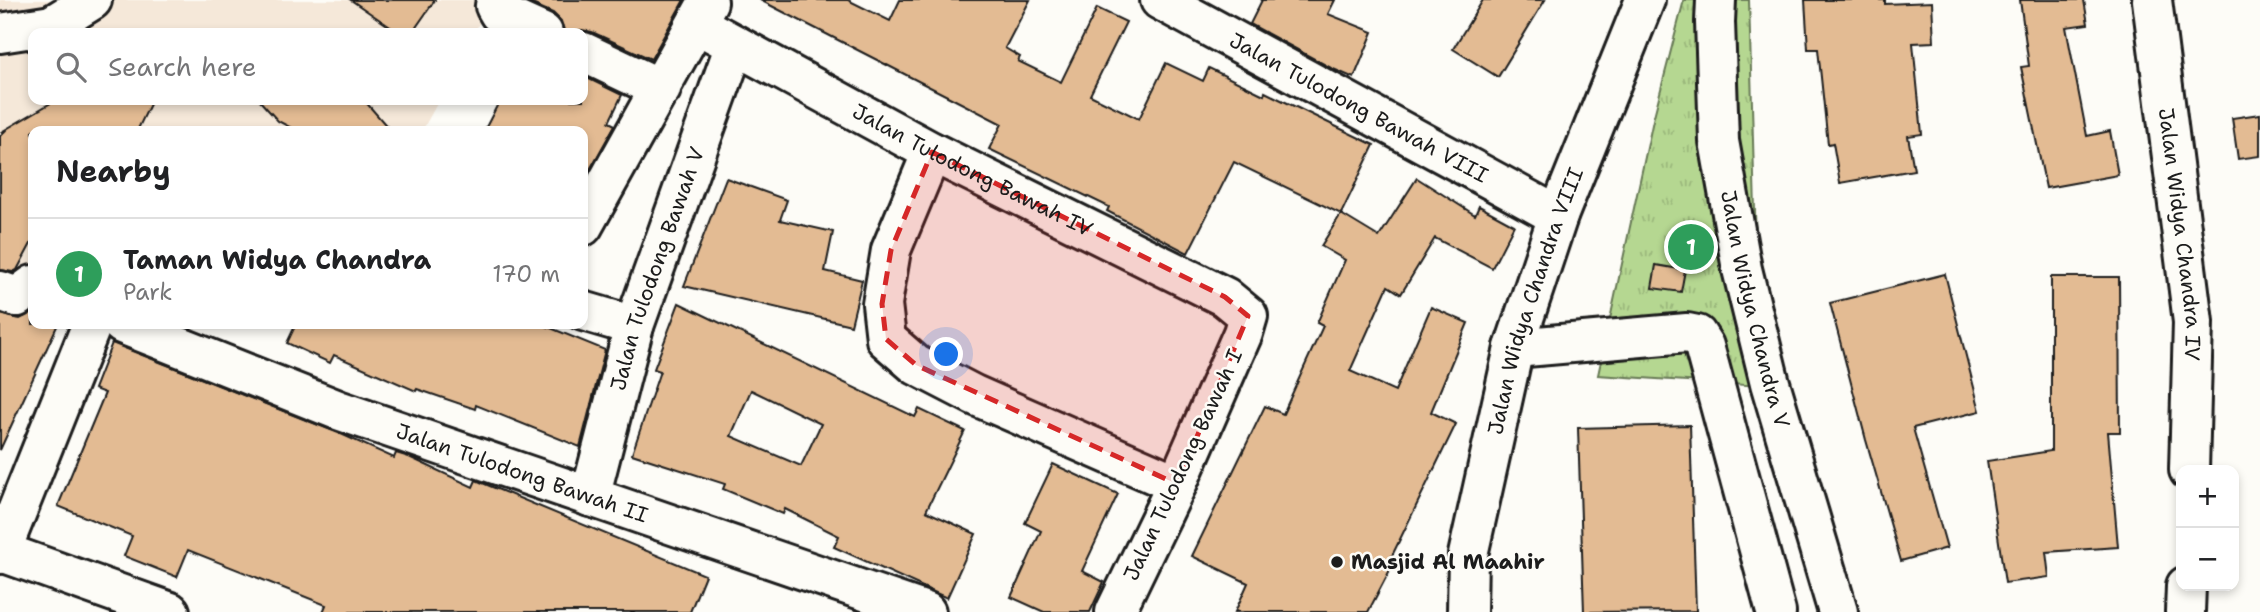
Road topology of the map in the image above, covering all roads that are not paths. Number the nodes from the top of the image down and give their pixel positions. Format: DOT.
graph roads {
  1 [pos="92,0"];
  2 [pos="498,0"];
  3 [pos="1160,0"];
  4 [pos="1645,0"];
  5 [pos="1716,0"];
  6 [pos="2152,0"];
  7 [pos="703,12"];
  8 [pos="47,28"];
  9 [pos="532,28"];
  10 [pos="28,32"];
  11 [pos="0,33"];
  12 [pos="28,40"];
  13 [pos="735,46"];
  14 [pos="588,54"];
  15 [pos="0,58"];
  16 [pos="661,89"];
  17 [pos="932,152"];
  18 [pos="1559,216"];
  19 [pos="588,217"];
  20 [pos="28,289"];
  21 [pos="0,292"];
  22 [pos="588,312"];
  23 [pos="1248,316"];
  24 [pos="634,326"];
  25 [pos="90,329"];
  26 [pos="135,329"];
  27 [pos="1519,333"];
  28 [pos="2189,465"];
  29 [pos="1177,484"];
  30 [pos="590,497"];
  31 [pos="1,553"];
  32 [pos="2186,591"];
  33 [pos="170,612"];
  34 [pos="926,612"];
  35 [pos="1115,612"];
  36 [pos="1467,612"];
  37 [pos="1776,612"];
  38 [pos="1838,612"];
  39 [pos="2185,612"];
  1 -- 8 [label="street"];
  2 -- 9 [label="street"];
  3 -- 18 [label="street, Jalan Tulodong Bawah VIII"];
  4 -- 18 [label="street, Jalan Widya Chandra VIII"];
  5 -- 38 [label="street, Jalan Widya Chandra V"];
  6 -- 28 [label="street, Jalan Widya Chandra IV"];
  7 -- 13 [label="street, Jalan Tulodong Bawah IV"];
  7 -- 16 [label="street"];
  10 -- 11 [label="street"];
  12 -- 15 [label="street"];
  13 -- 17 [label="street, Jalan Tulodong Bawah IV"];
  13 -- 24 [label="street, Jalan Tulodong Bawah V"];
  14 -- 16 [label="street"];
  16 -- 19 [label="street"];
  17 -- 23 [label="street, Jalan Tulodong Bawah IV"];
  17 -- 29 [label="street"];
  18 -- 27 [label="street, Jalan Widya Chandra VIII"];
  20 -- 21 [label="street"];
  22 -- 24 [label="street"];
  23 -- 29 [label="street, Jalan Tulodong Bawah I"];
  24 -- 30 [label="street, Jalan Tulodong Bawah V"];
  25 -- 31 [label="street"];
  26 -- 30 [label="street, Jalan Tulodong Bawah II"];
  27 -- 36 [label="street, Jalan Widya Chandra VIII"];
  27 -- 37 [label="street"];
  29 -- 35 [label="street, Jalan Tulodong Bawah I"];
  30 -- 34 [label="street, Jalan Tulodong Bawah II"];
  31 -- 33 [label="street"];
  32 -- 39 [label="street"];
}
